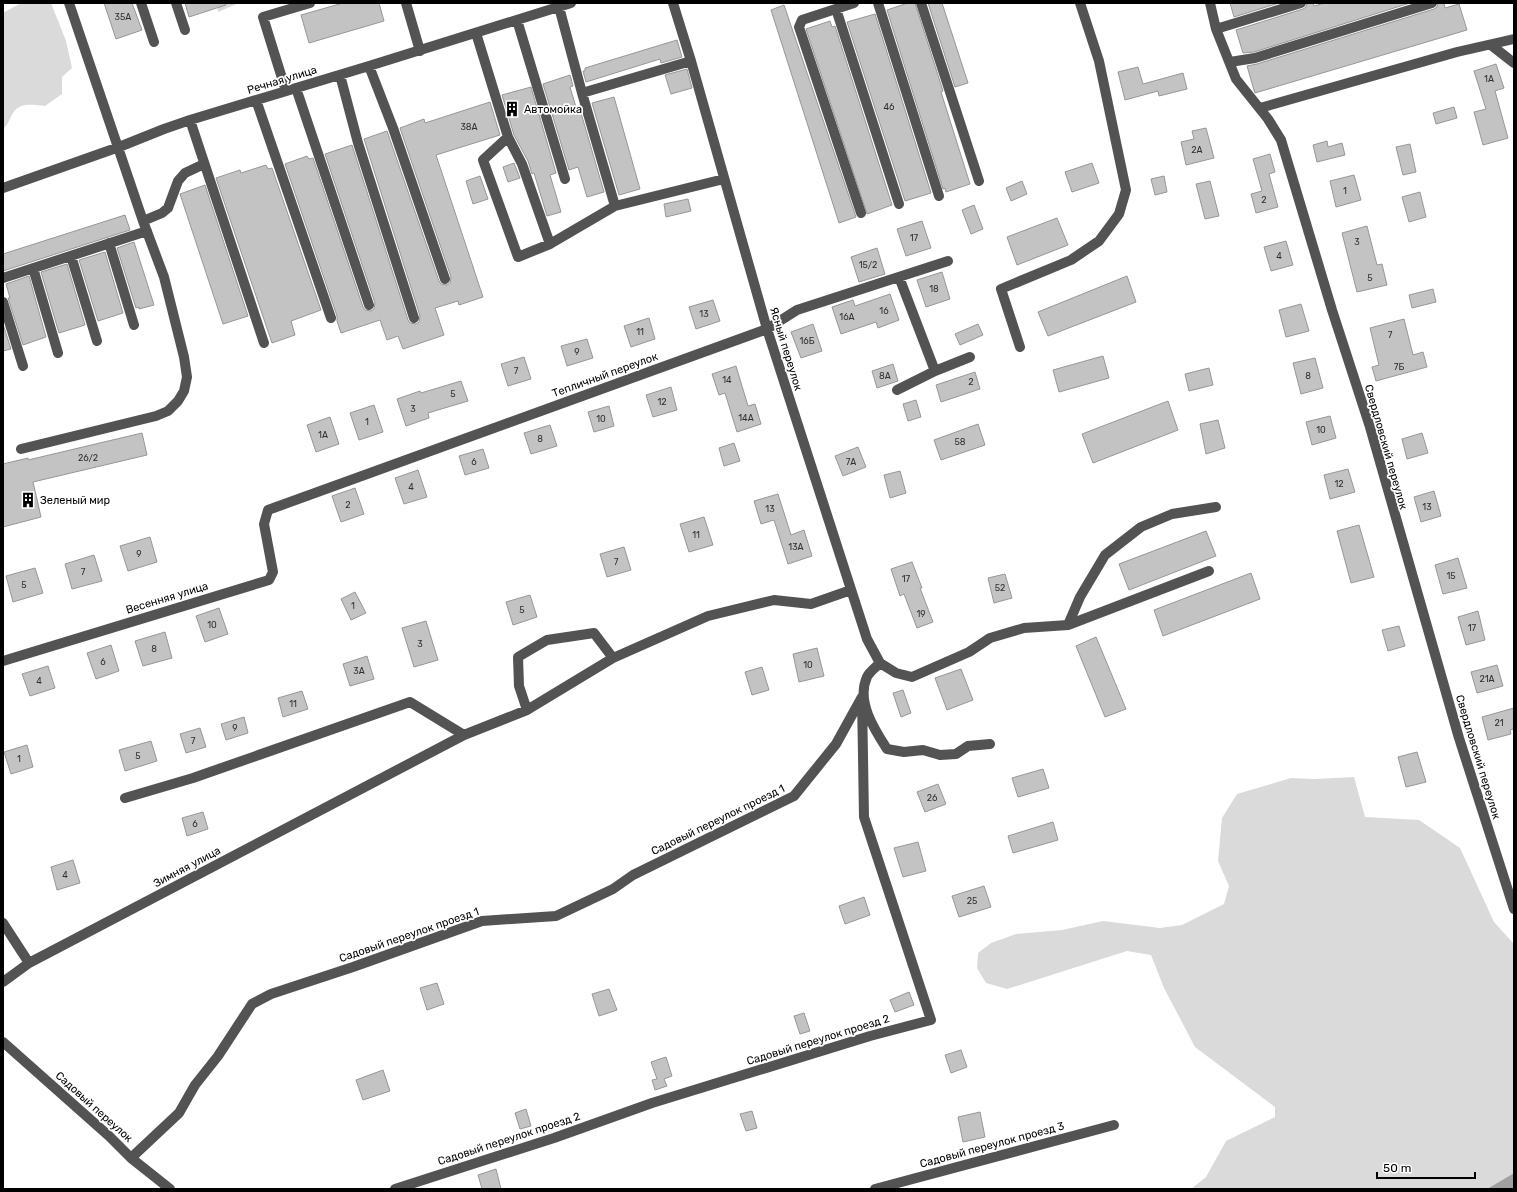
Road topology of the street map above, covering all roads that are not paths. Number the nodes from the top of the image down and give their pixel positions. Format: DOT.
graph roads {
  1 [pos="69,3"];
  2 [pos="141,3"];
  3 [pos="176,3"];
  4 [pos="310,3"];
  5 [pos="406,3"];
  6 [pos="571,3"];
  7 [pos="673,3"];
  8 [pos="854,3"];
  9 [pos="878,3"];
  10 [pos="921,3"];
  11 [pos="1080,3"];
  12 [pos="1210,3"];
  13 [pos="1301,3"];
  14 [pos="1432,3"];
  15 [pos="546,7"];
  16 [pos="559,7"];
  17 [pos="836,9"];
  18 [pos="517,20"];
  19 [pos="1216,29"];
  20 [pos="185,30"];
  21 [pos="476,33"];
  22 [pos="1514,39"];
  23 [pos="154,42"];
  24 [pos="1491,45"];
  25 [pos="420,50"];
  26 [pos="691,61"];
  27 [pos="1230,62"];
  28 [pos="1514,63"];
  29 [pos="369,66"];
  30 [pos="340,75"];
  31 [pos="291,90"];
  32 [pos="582,93"];
  33 [pos="256,100"];
  34 [pos="1260,108"];
  35 [pos="190,120"];
  36 [pos="508,137"];
  37 [pos="119,147"];
  38 [pos="204,164"];
  39 [pos="565,178"];
  40 [pos="724,179"];
  41 [pos="979,181"];
  42 [pos="3,188"];
  43 [pos="939,196"];
  44 [pos="899,204"];
  45 [pos="615,206"];
  46 [pos="861,213"];
  47 [pos="145,226"];
  48 [pos="109,243"];
  49 [pos="550,244"];
  50 [pos="71,256"];
  51 [pos="948,261"];
  52 [pos="33,268"];
  53 [pos="899,277"];
  54 [pos="3,278"];
  55 [pos="445,279"];
  56 [pos="3,302"];
  57 [pos="370,305"];
  58 [pos="331,318"];
  59 [pos="414,318"];
  60 [pos="134,325"];
  61 [pos="767,329"];
  62 [pos="97,341"];
  63 [pos="264,343"];
  64 [pos="1020,347"];
  65 [pos="58,353"];
  66 [pos="970,357"];
  67 [pos="23,366"];
  68 [pos="935,371"];
  69 [pos="897,390"];
  70 [pos="21,449"];
  71 [pos="1216,507"];
  72 [pos="268,510"];
  73 [pos="1209,571"];
  74 [pos="851,590"];
  75 [pos="1068,624"];
  76 [pos="614,658"];
  77 [pos="3,661"];
  78 [pos="880,663"];
  79 [pos="862,697"];
  80 [pos="527,710"];
  81 [pos="464,735"];
  82 [pos="990,744"];
  83 [pos="125,798"];
  84 [pos="1514,909"];
  85 [pos="3,923"];
  86 [pos="29,963"];
  87 [pos="3,982"];
  88 [pos="3,1042"];
  89 [pos="1114,1125"];
  90 [pos="131,1158"];
  91 [pos="170,1189"];
  92 [pos="395,1189"];
  93 [pos="876,1189"];
  1 -- 37 [label="street"];
  2 -- 23 [label="street"];
  3 -- 20 [label="street"];
  4 -- 31 [label="street"];
  5 -- 25 [label="street"];
  6 -- 16 [label="street, Речная улица"];
  7 -- 26 [label="street, Ясный переулок"];
  8 -- 17 [label="street"];
  9 -- 43 [label="street"];
  10 -- 41 [label="street"];
  11 -- 64 [label="street"];
  12 -- 19 [label="street, Свердловский переулок"];
  13 -- 19 [label="street"];
  14 -- 27 [label="street"];
  15 -- 16 [label="street, Речная улица"];
  15 -- 18 [label="street, Речная улица"];
  16 -- 32 [label="street"];
  17 -- 44 [label="street"];
  17 -- 46 [label="street"];
  18 -- 21 [label="street, Речная улица"];
  18 -- 39 [label="street"];
  19 -- 27 [label="street, Свердловский переулок"];
  21 -- 25 [label="street, Речная улица"];
  21 -- 36 [label="street"];
  22 -- 24 [label="street"];
  24 -- 28 [label="street"];
  24 -- 34 [label="street"];
  25 -- 29 [label="street, Речная улица"];
  26 -- 32 [label="street"];
  26 -- 40 [label="street, Ясный переулок"];
  27 -- 34 [label="street, Свердловский переулок"];
  29 -- 30 [label="street, Речная улица"];
  29 -- 55 [label="street"];
  30 -- 31 [label="street, Речная улица"];
  30 -- 59 [label="street"];
  31 -- 33 [label="street, Речная улица"];
  31 -- 57 [label="street"];
  32 -- 45 [label="street"];
  33 -- 35 [label="street, Речная улица"];
  33 -- 58 [label="street"];
  34 -- 84 [label="street, Свердловский переулок"];
  35 -- 37 [label="street, Речная улица"];
  35 -- 38 [label="street"];
  36 -- 49 [label="street"];
  36 -- 49 [label="street"];
  37 -- 42 [label="street, Речная улица"];
  37 -- 47 [label="street"];
  38 -- 47 [label="street"];
  38 -- 63 [label="street"];
  40 -- 45 [label="street"];
  40 -- 61 [label="street, Ясный переулок"];
  45 -- 49 [label="street"];
  47 -- 48 [label="street"];
  47 -- 70 [label="street"];
  48 -- 50 [label="street"];
  48 -- 60 [label="street"];
  50 -- 52 [label="street"];
  50 -- 62 [label="street"];
  51 -- 53 [label="street, Тепличный переулок"];
  52 -- 54 [label="street"];
  52 -- 65 [label="street"];
  53 -- 61 [label="street, Тепличный переулок"];
  53 -- 68 [label="street"];
  56 -- 67 [label="street"];
  61 -- 72 [label="street, Тепличный переулок"];
  61 -- 74 [label="street, Ясный переулок"];
  66 -- 68 [label="street"];
  68 -- 69 [label="street"];
  71 -- 75 [label="street"];
  72 -- 77 [label="street, Весенняя улица"];
  73 -- 75 [label="street"];
  74 -- 76 [label="street, Зимняя улица"];
  74 -- 78 [label="street, Ясный переулок"];
  75 -- 78 [label="street"];
  76 -- 80 [label="street, Зимняя улица"];
  76 -- 80 [label="street"];
  78 -- 79 [label="street"];
  79 -- 82 [label="street"];
  79 -- 90 [label="street, Садовый переулок проезд 1"];
  79 -- 92 [label="street, Садовый переулок проезд 2"];
  80 -- 81 [label="street, Зимняя улица"];
  81 -- 83 [label="street"];
  81 -- 86 [label="street, Зимняя улица"];
  85 -- 86 [label="street"];
  86 -- 87 [label="street, Зимняя улица"];
  88 -- 90 [label="street, Садовый переулок"];
  89 -- 93 [label="street, Садовый переулок проезд 3"];
  90 -- 91 [label="street, Садовый переулок"];
}
